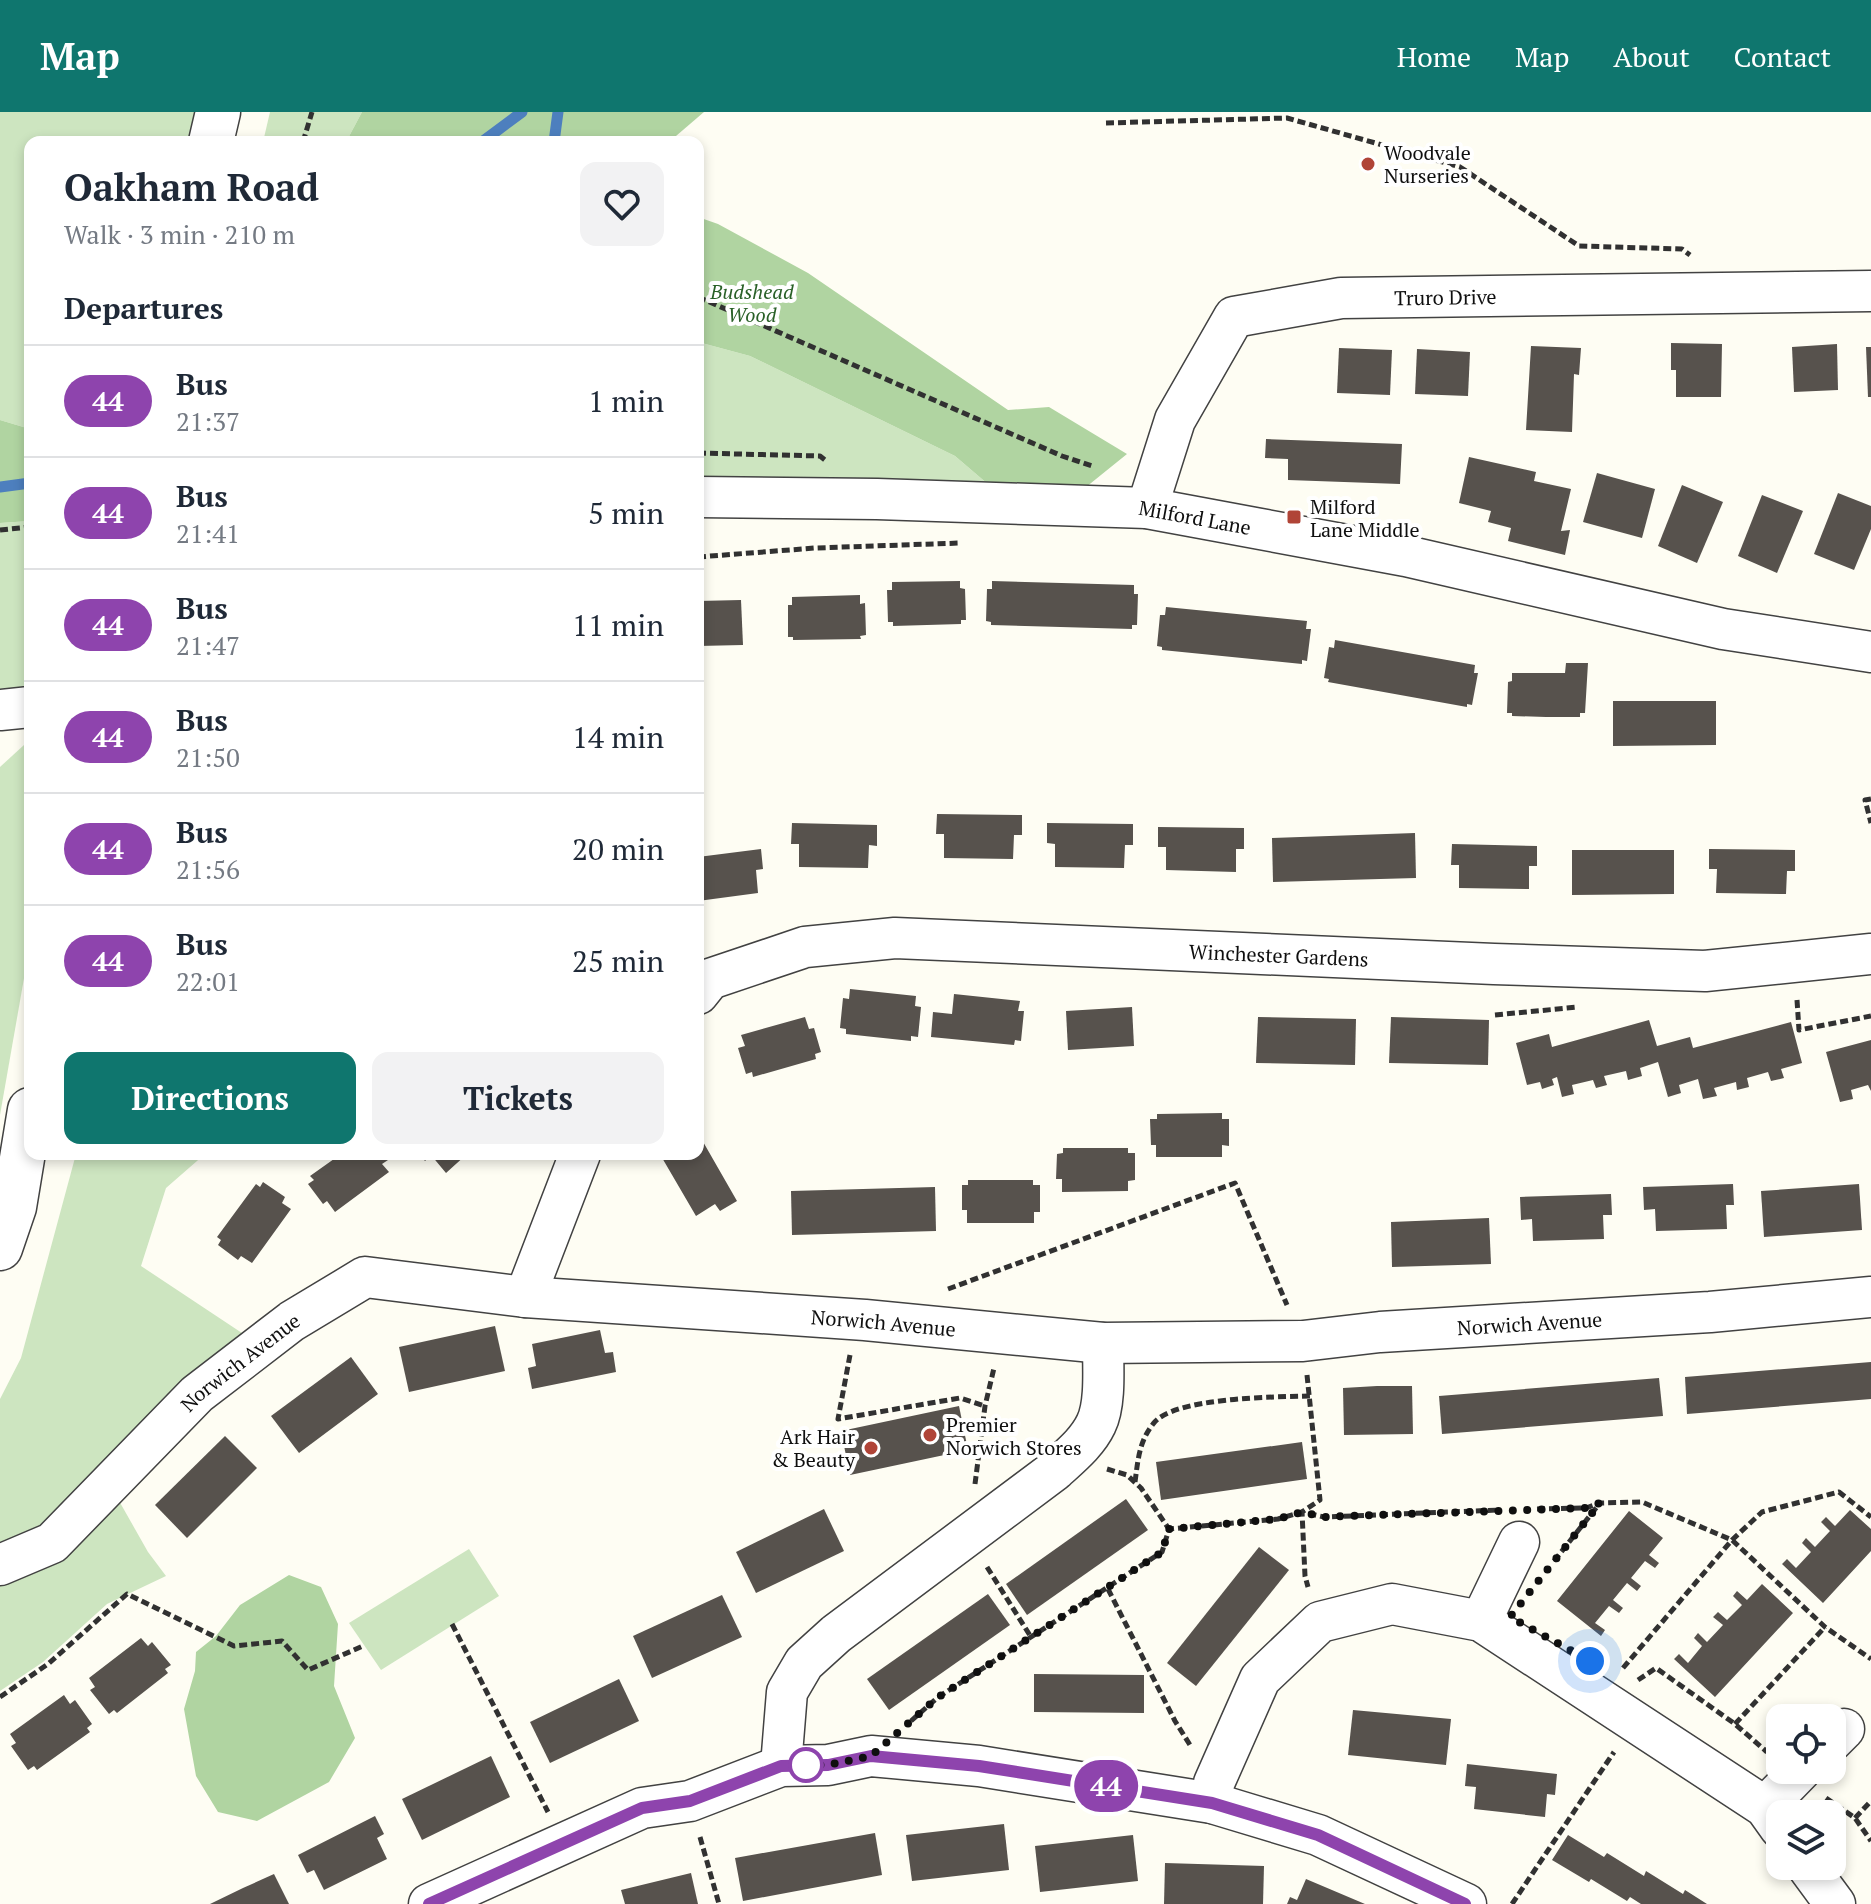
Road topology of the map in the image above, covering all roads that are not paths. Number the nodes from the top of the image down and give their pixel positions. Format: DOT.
graph roads {
  1 [pos="218,112"];
  2 [pos="212,136"];
  3 [pos="1871,291"];
  4 [pos="704,497"];
  5 [pos="1150,498"];
  6 [pos="1871,652"];
  7 [pos="24,708"];
  8 [pos="0,710"];
  9 [pos="1871,954"];
  10 [pos="704,986"];
  11 [pos="24,1146"];
  12 [pos="578,1160"];
  13 [pos="0,1248"];
  14 [pos="525,1297"];
  15 [pos="1871,1297"];
  16 [pos="1103,1343"];
  17 [pos="1517,1520"];
  18 [pos="0,1565"];
  19 [pos="1481,1621"];
  20 [pos="781,1766"];
  21 [pos="1212,1803"];
  22 [pos="1766,1814"];
  23 [pos="1817,1880"];
  24 [pos="429,1904"];
  25 [pos="1466,1904"];
  26 [pos="1835,1904"];
  1 -- 2 [label="street"];
  3 -- 5 [label="street, Truro Drive"];
  4 -- 5 [label="street, Milford Lane"];
  5 -- 6 [label="street, Milford Lane"];
  7 -- 8 [label="street"];
  9 -- 10 [label="street, Winchester Gardens"];
  11 -- 13 [label="street"];
  12 -- 14 [label="street"];
  14 -- 16 [label="street, Norwich Avenue"];
  14 -- 18 [label="street, Norwich Avenue"];
  15 -- 16 [label="street, Norwich Avenue"];
  16 -- 20 [label="street"];
  17 -- 19 [label="street"];
  19 -- 21 [label="street"];
  19 -- 22 [label="street"];
  20 -- 21 [label="street"];
  20 -- 24 [label="street"];
  21 -- 25 [label="street"];
  23 -- 26 [label="street"];
}
